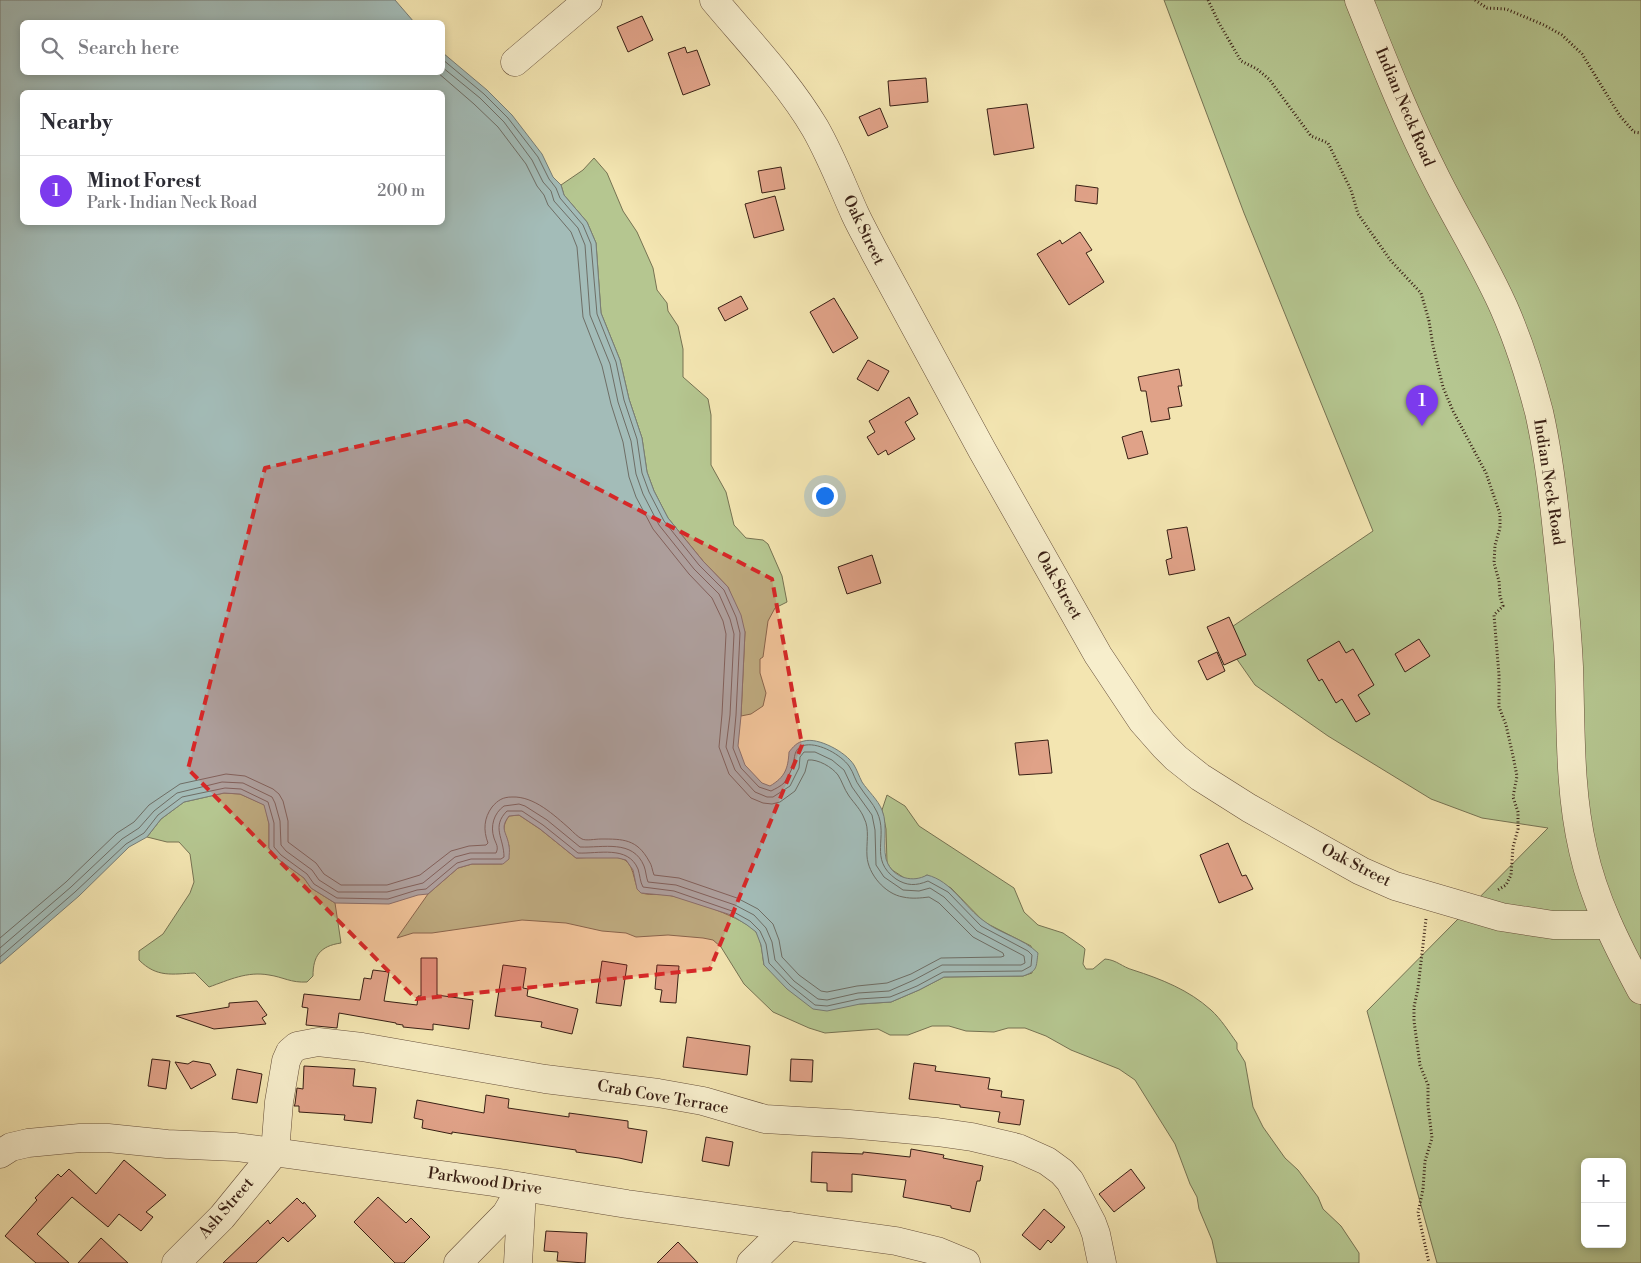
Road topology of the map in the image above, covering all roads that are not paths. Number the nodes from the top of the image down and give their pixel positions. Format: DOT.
graph roads {
  1 [pos="588,0"];
  2 [pos="714,0"];
  3 [pos="1359,0"];
  4 [pos="516,62"];
  5 [pos="1608,924"];
  6 [pos="1641,990"];
  7 [pos="275,1152"];
  8 [pos="0,1154"];
  9 [pos="522,1187"];
  10 [pos="789,1226"];
  11 [pos="176,1263"];
  12 [pos="458,1263"];
  13 [pos="518,1263"];
  14 [pos="751,1263"];
  15 [pos="966,1263"];
  16 [pos="1102,1263"];
  1 -- 4 [label="street"];
  2 -- 5 [label="street, Oak Street"];
  3 -- 5 [label="street, Indian Neck Road"];
  5 -- 6 [label="street, Indian Neck Road"];
  7 -- 8 [label="street, Parkwood Drive"];
  7 -- 9 [label="street, Parkwood Drive"];
  7 -- 11 [label="street, Ash Street"];
  7 -- 16 [label="street, Crab Cove Terrace"];
  9 -- 10 [label="street, Parkwood Drive"];
  9 -- 12 [label="street"];
  9 -- 13 [label="street"];
  10 -- 14 [label="street"];
  10 -- 15 [label="street, Parkwood Drive"];
}
